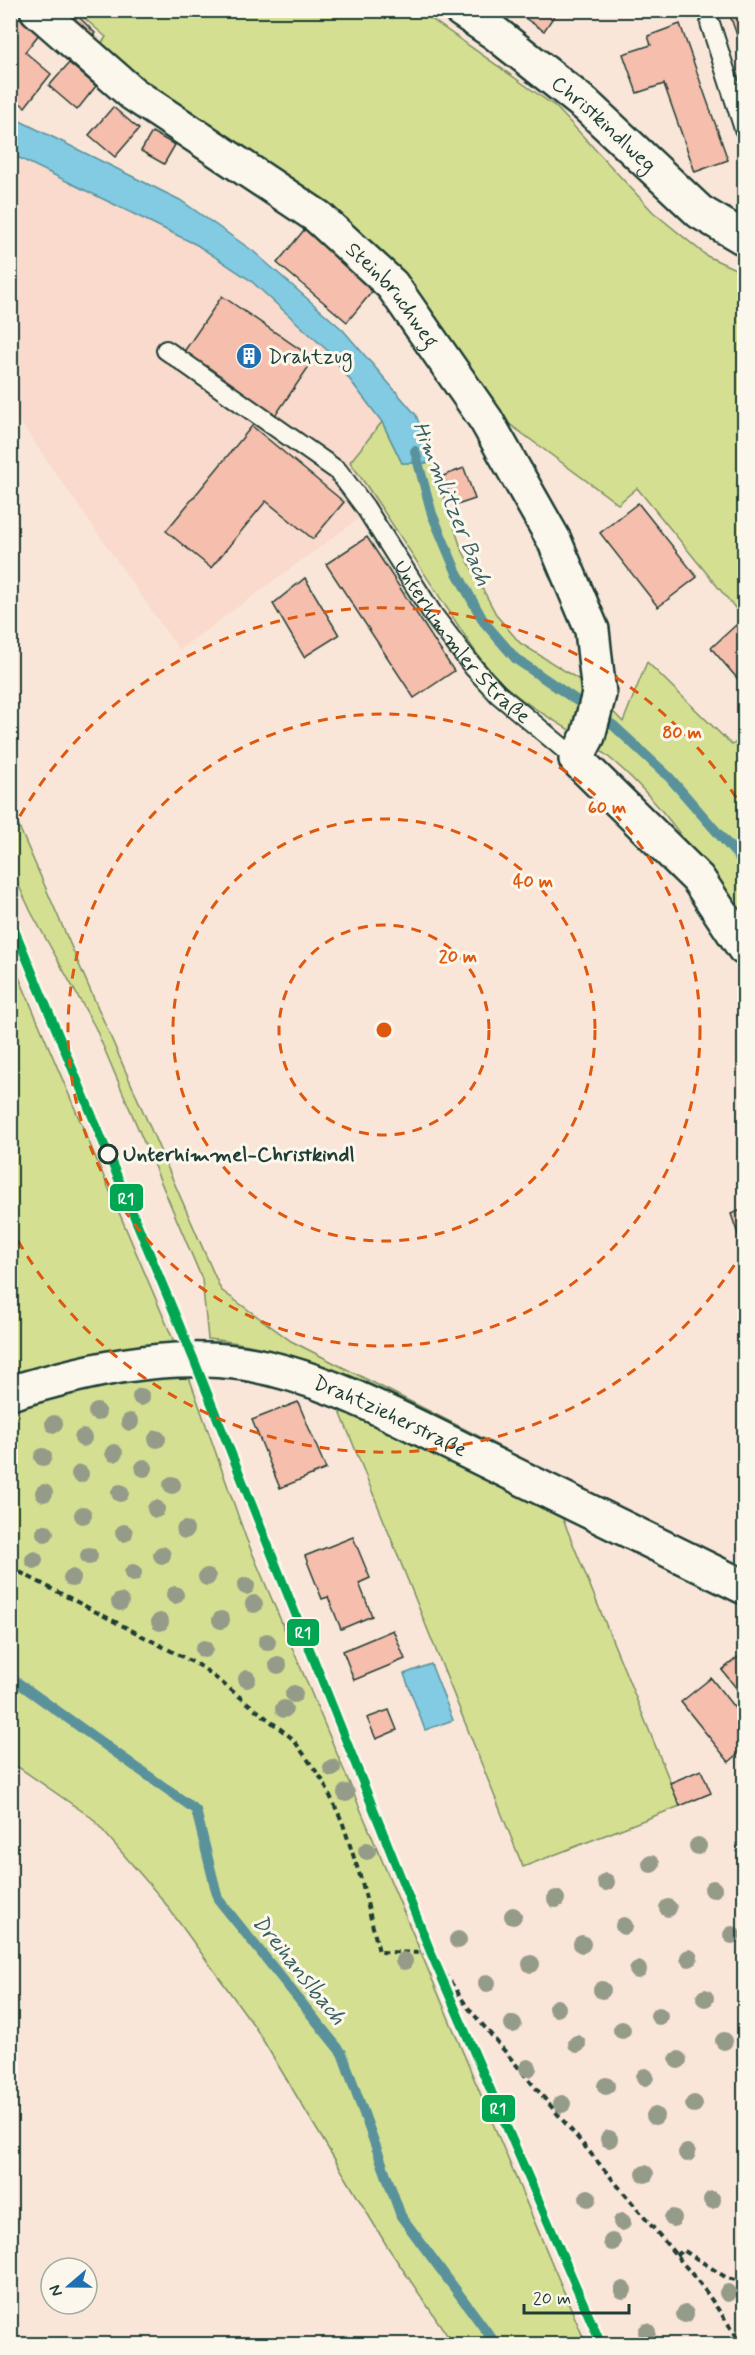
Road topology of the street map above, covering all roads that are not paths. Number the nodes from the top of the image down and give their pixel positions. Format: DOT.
graph roads {
  1 [pos="37,10"];
  2 [pos="461,10"];
  3 [pos="710,23"];
  4 [pos="744,129"];
  5 [pos="744,238"];
  6 [pos="166,350"];
  7 [pos="582,747"];
  8 [pos="744,948"];
  9 [pos="10,1393"];
  10 [pos="744,1587"];
  1 -- 7 [label="street, Steinbruchweg"];
  2 -- 5 [label="street, Christkindlweg"];
  3 -- 4 [label="lane"];
  6 -- 7 [label="lane, Unterhimmler Straße"];
  7 -- 8 [label="street, Unterhimmler Straße"];
  9 -- 10 [label="street, Drahtzieherstraße"];
}
